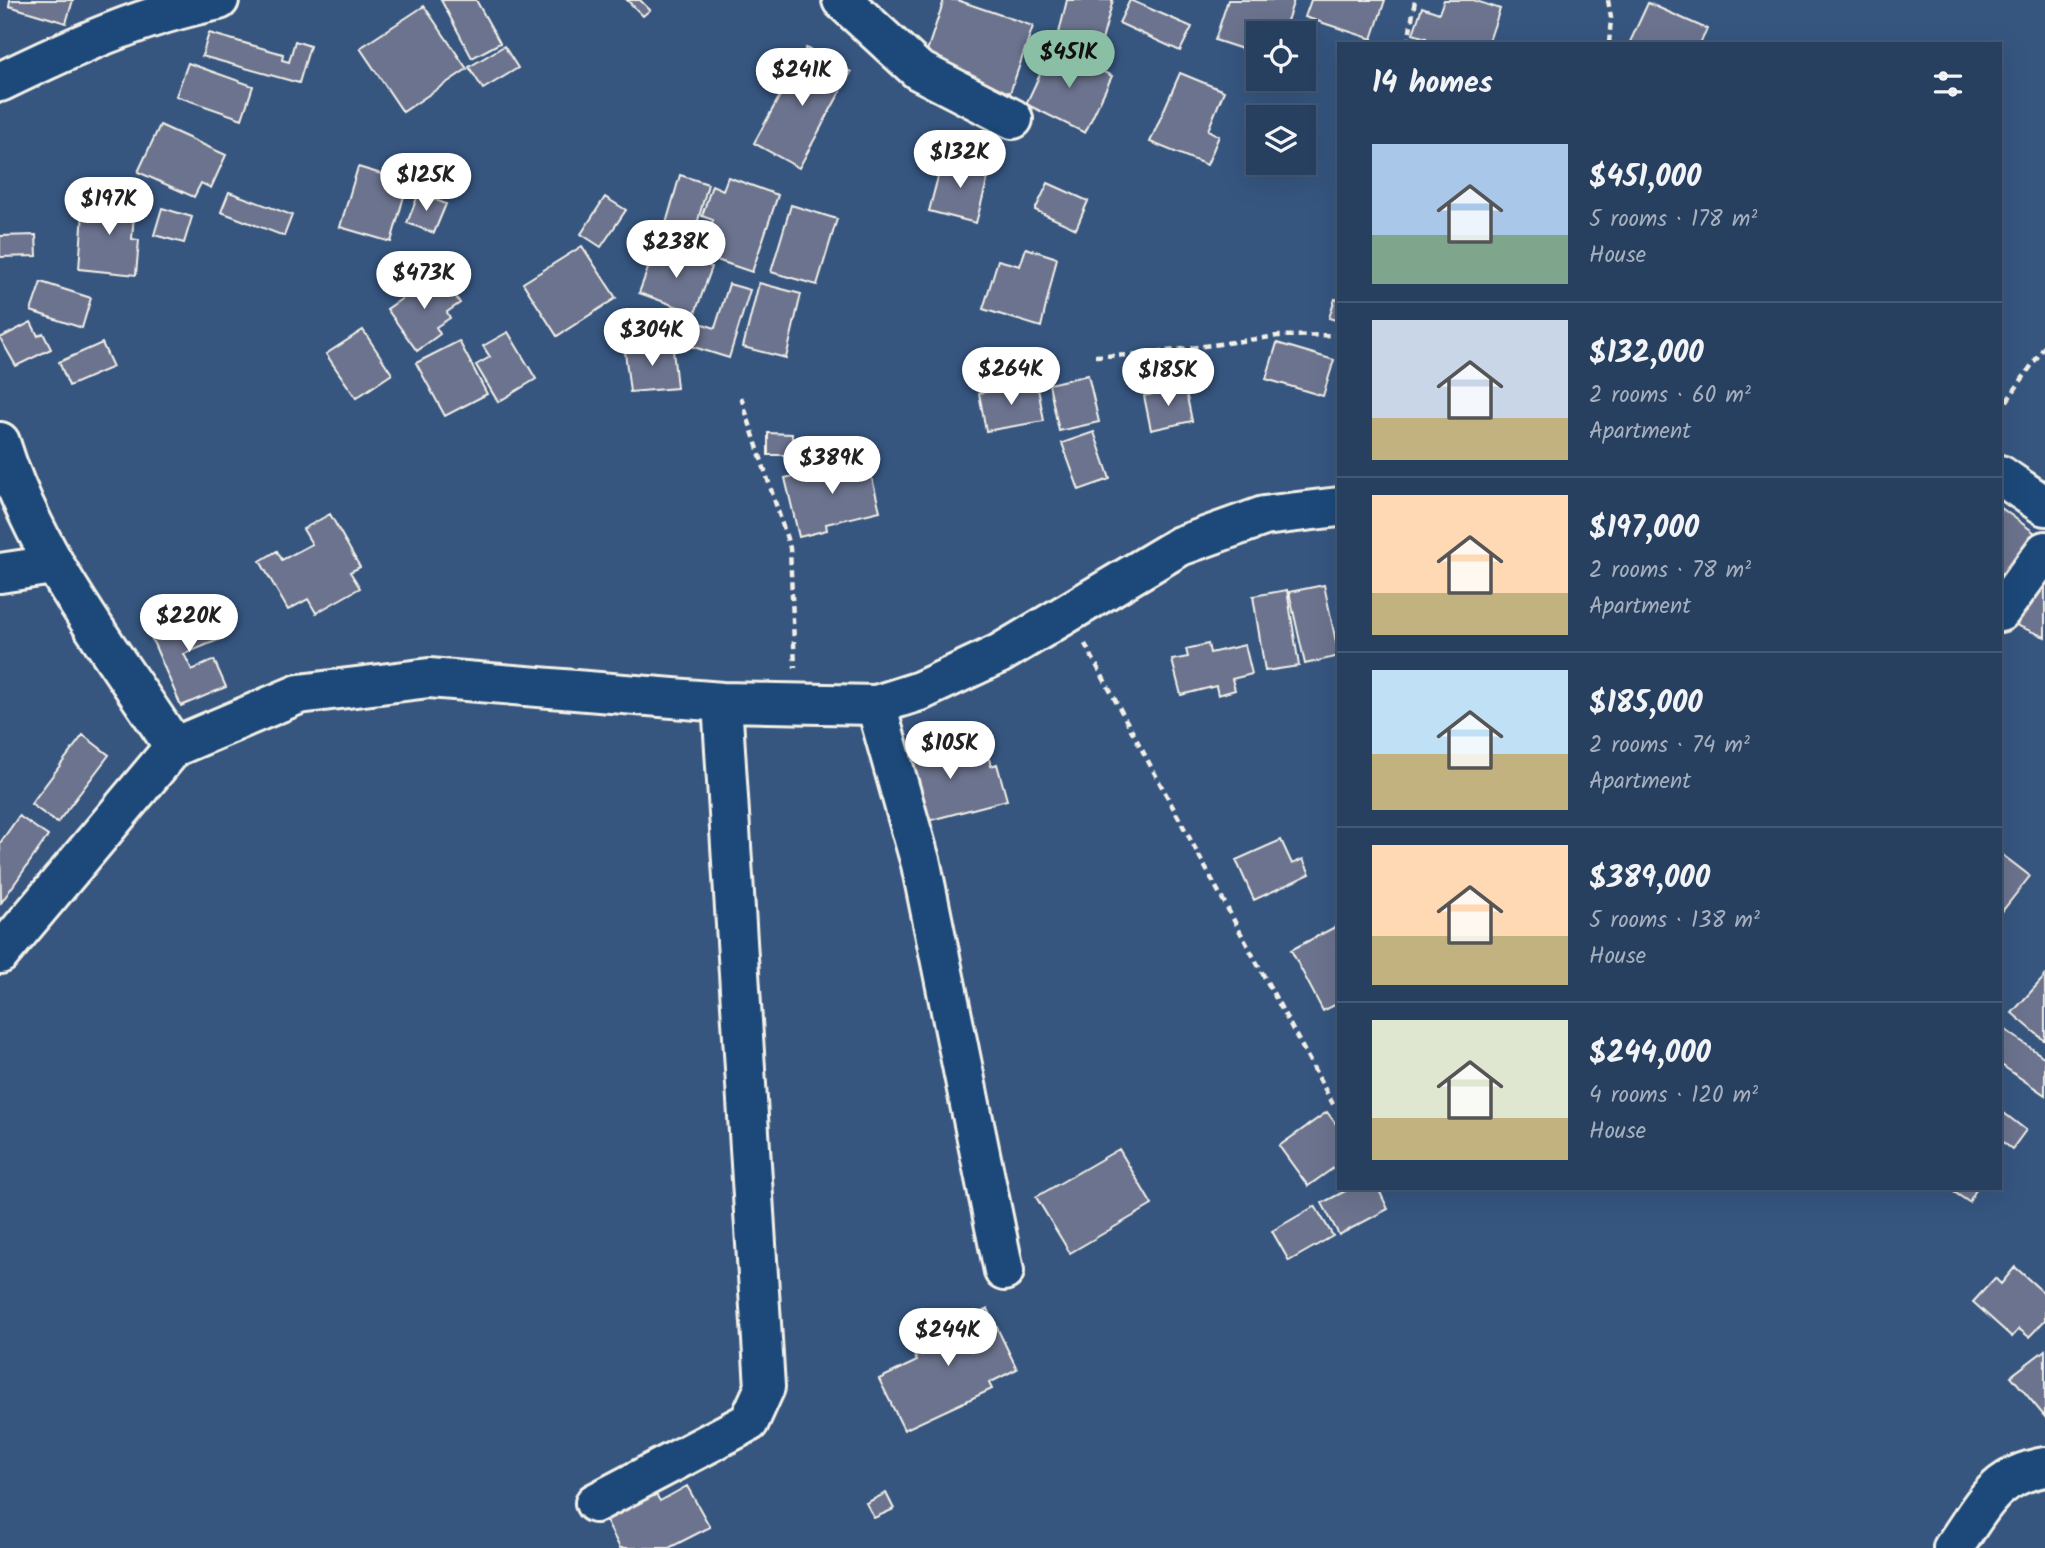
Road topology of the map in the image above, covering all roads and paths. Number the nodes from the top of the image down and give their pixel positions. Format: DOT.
graph roads {
  1 [pos="219,0"];
  2 [pos="1415,0"];
  3 [pos="1608,0"];
  4 [pos="860,6"];
  5 [pos="1408,42"];
  6 [pos="1609,42"];
  7 [pos="0,82"];
  8 [pos="1013,119"];
  9 [pos="1337,335"];
  10 [pos="2045,345"];
  11 [pos="1096,356"];
  12 [pos="741,397"];
  13 [pos="2002,408"];
  14 [pos="0,442"];
  15 [pos="2002,476"];
  16 [pos="2045,506"];
  17 [pos="1337,507"];
  18 [pos="2045,551"];
  19 [pos="53,565"];
  20 [pos="0,573"];
  21 [pos="2002,609"];
  22 [pos="1068,612"];
  23 [pos="722,702"];
  24 [pos="797,704"];
  25 [pos="876,705"];
  26 [pos="174,747"];
  27 [pos="0,954"];
  28 [pos="1337,1108"];
  29 [pos="1004,1271"];
  30 [pos="2045,1467"];
  31 [pos="595,1503"];
  32 [pos="1953,1548"];
  1 -- 7 [label="street"];
  2 -- 5 [label="path"];
  3 -- 6 [label="path"];
  4 -- 8 [label="street"];
  9 -- 11 [label="path"];
  10 -- 13 [label="path"];
  12 -- 24 [label="path"];
  14 -- 19 [label="street"];
  15 -- 16 [label="street"];
  17 -- 22 [label="street"];
  18 -- 21 [label="street"];
  19 -- 20 [label="street"];
  19 -- 26 [label="street"];
  22 -- 25 [label="street"];
  22 -- 28 [label="path"];
  23 -- 24 [label="street"];
  23 -- 26 [label="street"];
  23 -- 31 [label="street"];
  24 -- 25 [label="street"];
  25 -- 29 [label="street"];
  26 -- 27 [label="street"];
  30 -- 32 [label="street"];
}
